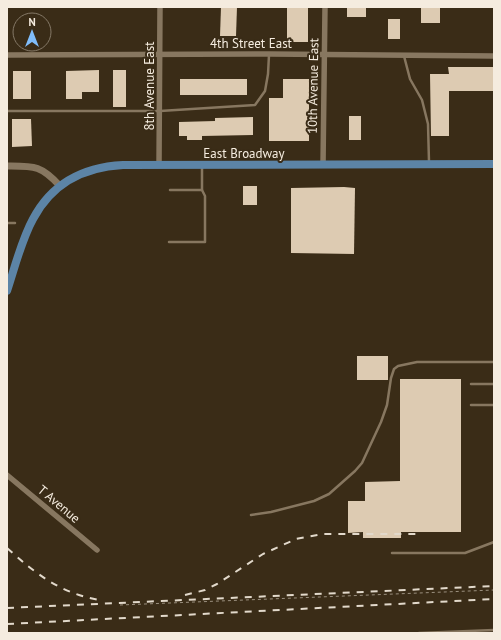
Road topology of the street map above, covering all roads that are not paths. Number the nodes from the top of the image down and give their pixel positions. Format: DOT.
graph roads {
  1 [pos="160,7"];
  2 [pos="325,7"];
  3 [pos="160,54"];
  4 [pos="269,54"];
  5 [pos="7,55"];
  6 [pos="324,55"];
  7 [pos="404,55"];
  8 [pos="494,56"];
  9 [pos="7,111"];
  10 [pos="160,111"];
  11 [pos="429,164"];
  12 [pos="494,164"];
  13 [pos="159,165"];
  14 [pos="202,165"];
  15 [pos="323,165"];
  16 [pos="7,166"];
  17 [pos="60,186"];
  18 [pos="170,190"];
  19 [pos="202,190"];
  20 [pos="7,223"];
  21 [pos="16,223"];
  22 [pos="169,242"];
  23 [pos="10,276"];
  24 [pos="7,291"];
  25 [pos="494,362"];
  26 [pos="471,384"];
  27 [pos="494,384"];
  28 [pos="472,405"];
  29 [pos="494,405"];
  30 [pos="7,475"];
  31 [pos="251,516"];
  32 [pos="494,542"];
  33 [pos="97,550"];
  34 [pos="392,553"];
  35 [pos="494,630"];
  36 [pos="419,633"];
  1 -- 3 [label="street, 8th Avenue East"];
  2 -- 6 [label="street, 10th Avenue East"];
  3 -- 4 [label="street, 4th Street East"];
  3 -- 5 [label="street, 4th Street East"];
  3 -- 10 [label="street, 8th Avenue East"];
  4 -- 6 [label="street, 4th Street East"];
  4 -- 10 [label="lane"];
  6 -- 7 [label="street, 4th Street East"];
  6 -- 15 [label="street, 10th Avenue East"];
  7 -- 8 [label="street, 4th Street East"];
  7 -- 11 [label="lane"];
  9 -- 10 [label="lane"];
  10 -- 13 [label="street, 8th Avenue East"];
  11 -- 12 [label="main road, East Broadway"];
  11 -- 15 [label="main road, East Broadway"];
  13 -- 14 [label="main road, East Broadway"];
  13 -- 17 [label="main road, East Broadway"];
  14 -- 15 [label="main road, East Broadway"];
  14 -- 19 [label="lane"];
  16 -- 17 [label="main road"];
  17 -- 23 [label="main road, East Broadway"];
  18 -- 19 [label="lane"];
  19 -- 22 [label="lane"];
  20 -- 21 [label="lane"];
  23 -- 24 [label="main road, East Broadway"];
  25 -- 31 [label="lane"];
  26 -- 27 [label="lane"];
  28 -- 29 [label="lane"];
  30 -- 33 [label="street, T Avenue"];
  32 -- 34 [label="lane"];
  35 -- 36 [label="lane"];
}
